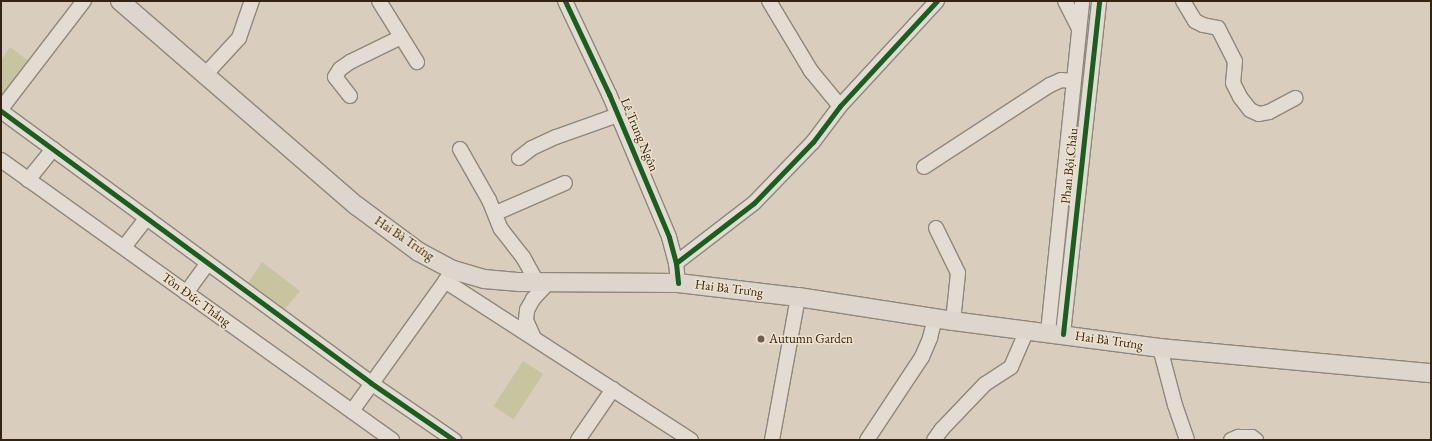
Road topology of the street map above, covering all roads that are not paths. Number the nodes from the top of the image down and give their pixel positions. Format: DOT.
graph roads {
  1 [pos="84,1"];
  2 [pos="120,1"];
  3 [pos="252,1"];
  4 [pos="378,1"];
  5 [pos="564,1"];
  6 [pos="769,1"];
  7 [pos="936,1"];
  8 [pos="1065,1"];
  9 [pos="1082,1"];
  10 [pos="1099,1"];
  11 [pos="1183,1"];
  12 [pos="1079,28"];
  13 [pos="401,37"];
  14 [pos="417,62"];
  15 [pos="1075,65"];
  16 [pos="1092,66"];
  17 [pos="204,76"];
  18 [pos="1073,81"];
  19 [pos="350,96"];
  20 [pos="1295,98"];
  21 [pos="840,106"];
  22 [pos="1,110"];
  23 [pos="618,115"];
  24 [pos="53,149"];
  25 [pos="460,149"];
  26 [pos="519,158"];
  27 [pos="1,160"];
  28 [pos="924,167"];
  29 [pos="28,180"];
  30 [pos="565,182"];
  31 [pos="496,213"];
  32 [pos="147,218"];
  33 [pos="936,228"];
  34 [pos="124,247"];
  35 [pos="208,263"];
  36 [pos="676,263"];
  37 [pos="450,276"];
  38 [pos="543,282"];
  39 [pos="678,283"];
  40 [pos="186,293"];
  41 [pos="798,297"];
  42 [pos="935,318"];
  43 [pos="953,321"];
  44 [pos="1027,330"];
  45 [pos="1055,333"];
  46 [pos="534,338"];
  47 [pos="1160,348"];
  48 [pos="1431,373"];
  49 [pos="371,383"];
  50 [pos="613,389"];
  51 [pos="352,411"];
  52 [pos="392,440"];
  53 [pos="454,440"];
  54 [pos="578,440"];
  55 [pos="691,440"];
  56 [pos="772,440"];
  57 [pos="867,440"];
  58 [pos="934,440"];
  59 [pos="1186,440"];
  60 [pos="1231,440"];
  61 [pos="1256,440"];
  1 -- 22 [label="street"];
  2 -- 17 [label="main road, Hai Bà Trưng"];
  3 -- 17 [label="street"];
  4 -- 13 [label="street"];
  5 -- 23 [label="street, Lê Trung Ngôn"];
  6 -- 21 [label="street"];
  7 -- 21 [label="street"];
  8 -- 12 [label="street"];
  9 -- 12 [label="street, Phan Bội Châu"];
  10 -- 16 [label="street, Phan Bội Châu"];
  11 -- 20 [label="street"];
  12 -- 15 [label="street, Phan Bội Châu"];
  13 -- 14 [label="street"];
  13 -- 19 [label="street"];
  15 -- 16 [label="street"];
  15 -- 18 [label="street, Phan Bội Châu"];
  16 -- 45 [label="street, Phan Bội Châu"];
  17 -- 37 [label="main road, Hai Bà Trưng"];
  18 -- 28 [label="street"];
  18 -- 45 [label="street, Phan Bội Châu"];
  21 -- 36 [label="street"];
  22 -- 24 [label="street"];
  23 -- 26 [label="street"];
  23 -- 36 [label="street, Lê Trung Ngôn"];
  24 -- 29 [label="street"];
  24 -- 32 [label="street"];
  25 -- 31 [label="street"];
  27 -- 29 [label="street, Tôn Đức Thắng"];
  29 -- 34 [label="street, Tôn Đức Thắng"];
  30 -- 31 [label="street"];
  31 -- 38 [label="street"];
  32 -- 34 [label="street"];
  32 -- 35 [label="street"];
  33 -- 43 [label="street"];
  34 -- 40 [label="street, Tôn Đức Thắng"];
  35 -- 40 [label="street"];
  35 -- 49 [label="street"];
  36 -- 39 [label="street, Lê Trung Ngôn"];
  37 -- 38 [label="main road, Hai Bà Trưng"];
  37 -- 46 [label="street"];
  37 -- 49 [label="street"];
  38 -- 39 [label="main road, Hai Bà Trưng"];
  38 -- 46 [label="street"];
  39 -- 41 [label="main road, Hai Bà Trưng"];
  40 -- 51 [label="street, Tôn Đức Thắng"];
  41 -- 42 [label="main road, Hai Bà Trưng"];
  41 -- 56 [label="street"];
  42 -- 43 [label="main road, Hai Bà Trưng"];
  42 -- 57 [label="street"];
  43 -- 44 [label="main road, Hai Bà Trưng"];
  44 -- 45 [label="main road, Hai Bà Trưng"];
  44 -- 58 [label="street"];
  45 -- 47 [label="main road, Hai Bà Trưng"];
  46 -- 50 [label="street"];
  47 -- 48 [label="main road, Hai Bà Trưng"];
  47 -- 59 [label="street"];
  49 -- 51 [label="street"];
  49 -- 53 [label="street"];
  50 -- 54 [label="street"];
  50 -- 55 [label="street"];
  51 -- 52 [label="street, Tôn Đức Thắng"];
  60 -- 61 [label="street"];
}
